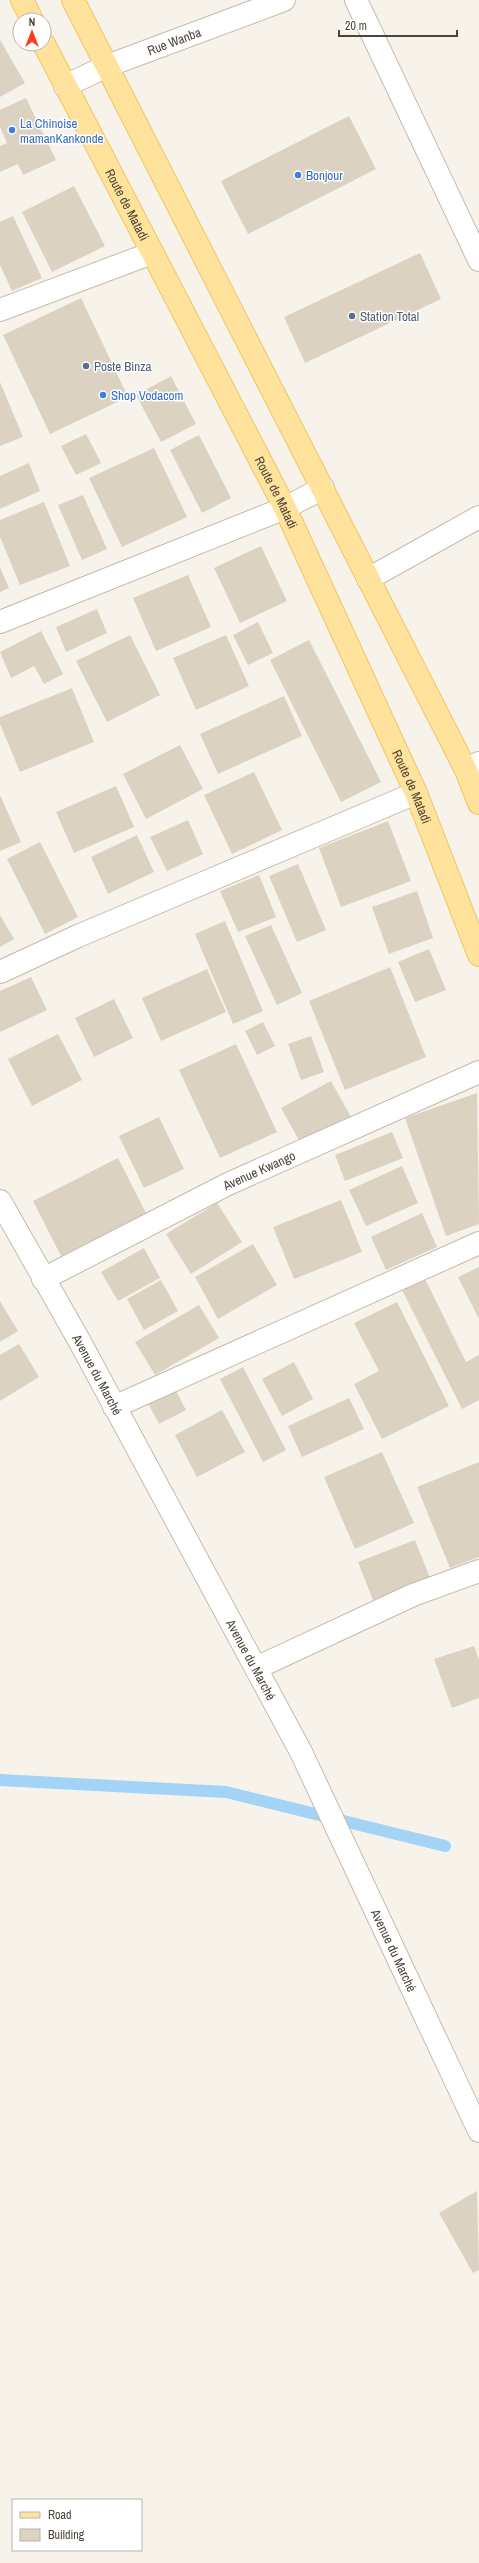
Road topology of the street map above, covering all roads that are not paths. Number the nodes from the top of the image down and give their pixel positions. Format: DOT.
graph roads {
  1 [pos="22,0"];
  2 [pos="73,0"];
  3 [pos="284,0"];
  4 [pos="356,0"];
  5 [pos="28,12"];
  6 [pos="48,52"];
  7 [pos="107,66"];
  8 [pos="65,86"];
  9 [pos="152,254"];
  10 [pos="479,260"];
  11 [pos="0,310"];
  12 [pos="323,488"];
  13 [pos="285,508"];
  14 [pos="479,517"];
  15 [pos="368,579"];
  16 [pos="0,622"];
  17 [pos="472,766"];
  18 [pos="416,793"];
  19 [pos="479,803"];
  20 [pos="479,955"];
  21 [pos="0,972"];
  22 [pos="479,1072"];
  23 [pos="0,1201"];
  24 [pos="479,1243"];
  25 [pos="43,1279"];
  26 [pos="114,1407"];
  27 [pos="479,1571"];
  28 [pos="256,1668"];
  29 [pos="479,2131"];
  1 -- 5 [label="main road"];
  2 -- 7 [label="main road"];
  3 -- 7 [label="street, Rue Wanba"];
  4 -- 10 [label="street"];
  6 -- 8 [label="main road, Route de Matadi"];
  7 -- 8 [label="street, Rue Wanba"];
  7 -- 12 [label="main road"];
  8 -- 9 [label="main road, Route de Matadi"];
  9 -- 11 [label="street"];
  9 -- 13 [label="main road, Route de Matadi"];
  12 -- 13 [label="street"];
  12 -- 15 [label="main road"];
  13 -- 16 [label="street"];
  13 -- 18 [label="main road, Route de Matadi"];
  14 -- 15 [label="street"];
  15 -- 17 [label="main road"];
  17 -- 19 [label="main road"];
  18 -- 20 [label="main road, Route de Matadi"];
  18 -- 21 [label="street"];
  22 -- 25 [label="street, Avenue Kwango"];
  23 -- 25 [label="street, Avenue du Marché"];
  24 -- 26 [label="street"];
  25 -- 26 [label="street, Avenue du Marché"];
  26 -- 28 [label="street, Avenue du Marché"];
  27 -- 28 [label="street"];
  28 -- 29 [label="street, Avenue du Marché"];
}
